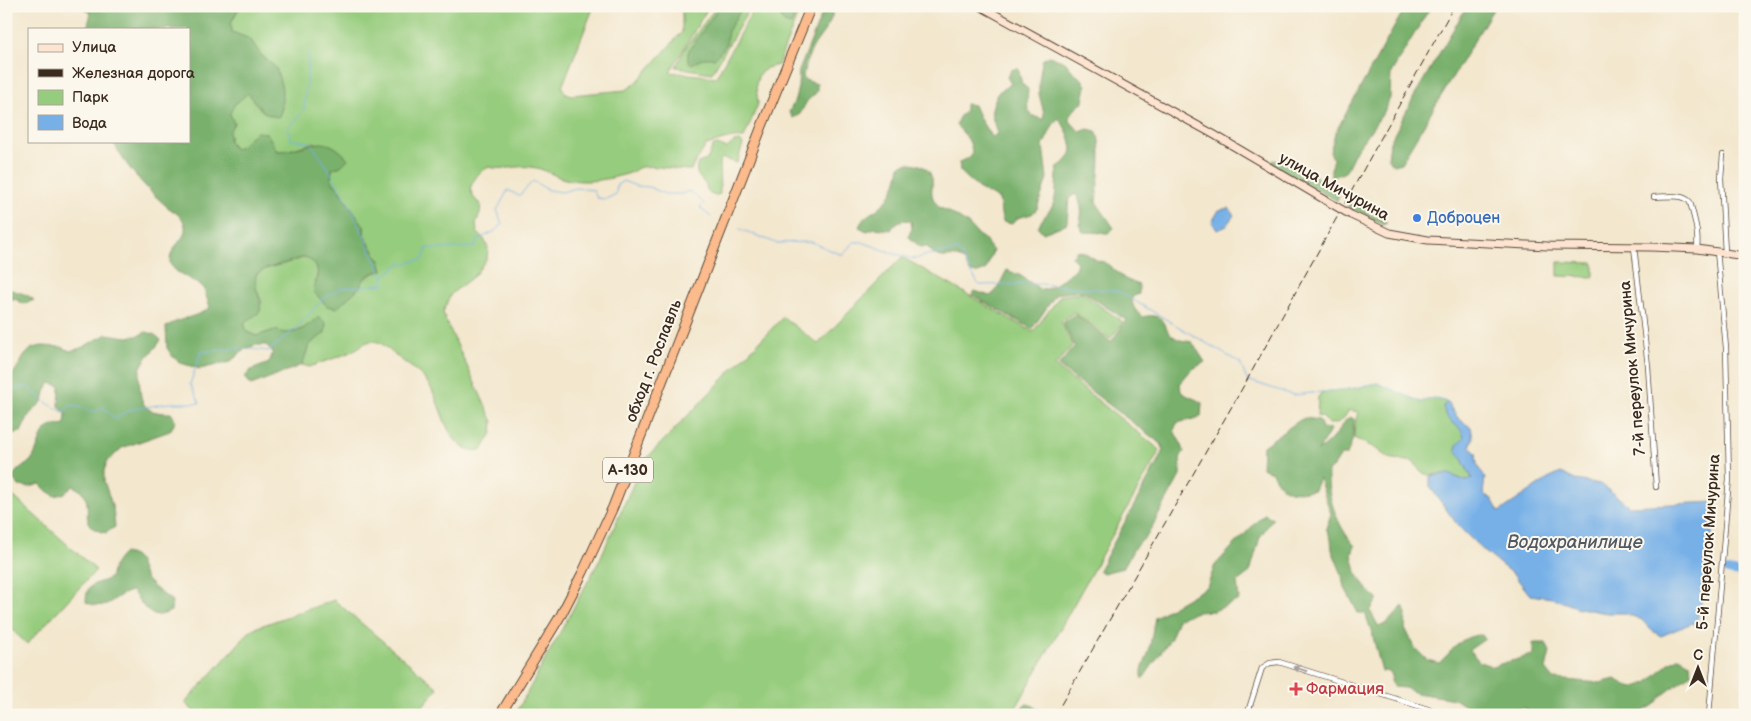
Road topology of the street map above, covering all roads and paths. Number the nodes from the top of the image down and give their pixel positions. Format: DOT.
graph roads {
  1 [pos="811,6"];
  2 [pos="980,6"];
  3 [pos="1723,156"];
  4 [pos="1654,197"];
  5 [pos="1634,247"];
  6 [pos="1697,249"];
  7 [pos="1717,251"];
  8 [pos="1725,253"];
  9 [pos="1745,256"];
  10 [pos="1656,487"];
  11 [pos="500,715"];
  12 [pos="1246,715"];
  13 [pos="1447,715"];
  14 [pos="1709,715"];
  1 -- 11 [label="highway, обход г. Рославль / А-130"];
  2 -- 5 [label="main road, улица Мичурина, bridge"];
  3 -- 8 [label="street"];
  4 -- 6 [label="street"];
  5 -- 6 [label="main road, улица Мичурина"];
  5 -- 10 [label="street, 7-й переулок Мичурина"];
  6 -- 7 [label="main road, улица Мичурина"];
  7 -- 8 [label="main road, улица Мичурина"];
  7 -- 14 [label="street, 5-й переулок Мичурина"];
  8 -- 9 [label="main road, улица Мичурина"];
  13 -- 12 [label="street, one-way"];
}
